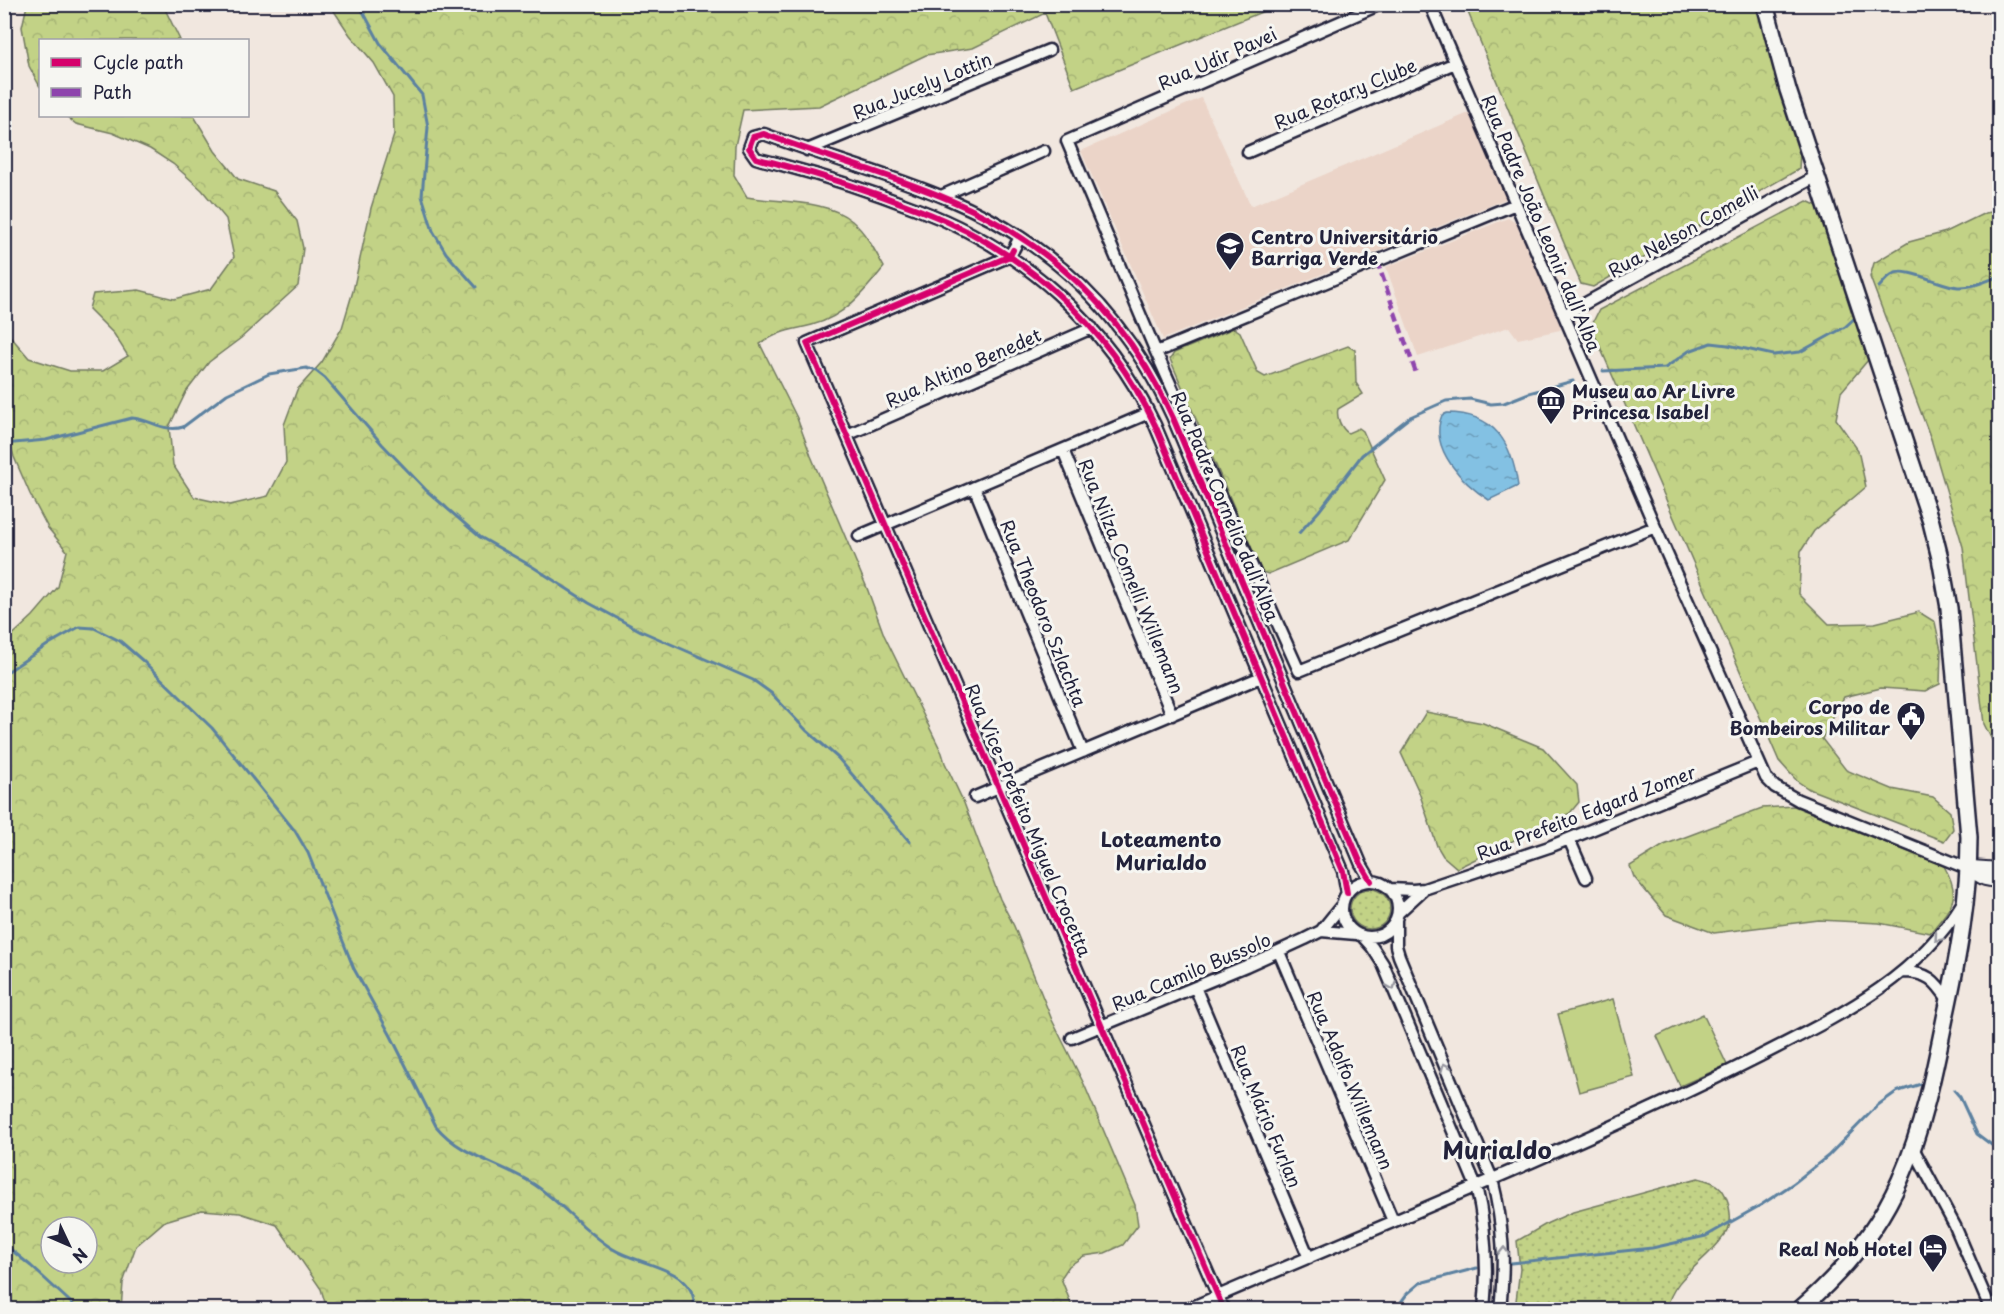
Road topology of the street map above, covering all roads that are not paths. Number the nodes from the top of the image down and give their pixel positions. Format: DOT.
graph roads {
  1 [pos="1381,4"];
  2 [pos="1430,4"];
  3 [pos="1766,4"];
  4 [pos="1049,50"];
  5 [pos="1455,63"];
  6 [pos="807,150"];
  7 [pos="1044,151"];
  8 [pos="1248,152"];
  9 [pos="1817,176"];
  10 [pos="940,196"];
  11 [pos="1516,204"];
  12 [pos="1020,237"];
  13 [pos="1010,256"];
  14 [pos="1564,315"];
  15 [pos="1092,328"];
  16 [pos="1156,352"];
  17 [pos="1149,413"];
  18 [pos="847,435"];
  19 [pos="1063,450"];
  20 [pos="974,488"];
  21 [pos="886,525"];
  22 [pos="1655,527"];
  23 [pos="859,536"];
  24 [pos="1262,678"];
  25 [pos="1172,715"];
  26 [pos="1083,752"];
  27 [pos="1758,762"];
  28 [pos="999,787"];
  29 [pos="975,797"];
  30 [pos="1569,839"];
  31 [pos="1969,868"];
  32 [pos="2000,870"];
  33 [pos="1586,878"];
  34 [pos="1371,881"];
  35 [pos="2000,881"];
  36 [pos="1389,889"];
  37 [pos="1424,889"];
  38 [pos="1347,892"];
  39 [pos="1966,898"];
  40 [pos="1342,905"];
  41 [pos="1397,917"];
  42 [pos="1321,931"];
  43 [pos="1359,935"];
  44 [pos="1279,952"];
  45 [pos="1902,972"];
  46 [pos="1195,987"];
  47 [pos="1949,1001"];
  48 [pos="1102,1026"];
  49 [pos="1072,1038"];
  50 [pos="1913,1148"];
  51 [pos="1492,1179"];
  52 [pos="1476,1186"];
  53 [pos="1394,1221"];
  54 [pos="1309,1258"];
  55 [pos="1218,1296"];
  56 [pos="1188,1309"];
  57 [pos="1224,1310"];
  58 [pos="1484,1310"];
  59 [pos="1500,1310"];
  60 [pos="1799,1310"];
  61 [pos="1991,1310"];
  1 -- 16 [label="street, Rua Udir Pavei"];
  2 -- 5 [label="street, Rua Padre João Leonir dall'Alba"];
  3 -- 9 [label="main road"];
  4 -- 6 [label="street, Rua Jucely Lottin"];
  5 -- 8 [label="street, Rua Rotary Clube"];
  5 -- 11 [label="street, Rua Padre João Leonir dall'Alba"];
  6 -- 10 [label="street, Rua Padre Cornélio dall'Alba"];
  6 -- 13 [label="street, Rua Padre Cornélio dall'Alba"];
  7 -- 10 [label="street"];
  9 -- 14 [label="street, Rua Nelson Comelli"];
  9 -- 31 [label="main road"];
  10 -- 12 [label="street, Rua Padre Cornélio dall'Alba"];
  11 -- 14 [label="street, Rua Padre João Leonir dall'Alba"];
  11 -- 16 [label="street"];
  12 -- 13 [label="street"];
  12 -- 34 [label="street, Rua Padre Cornélio dall'Alba"];
  13 -- 15 [label="street, Rua Padre Cornélio dall'Alba"];
  13 -- 18 [label="street, Rua Vice-Prefeito Miguel Crocetta"];
  14 -- 22 [label="street, Rua Padre João Leonir dall'Alba"];
  15 -- 17 [label="street, Rua Padre Cornélio dall'Alba"];
  15 -- 18 [label="street, Rua Altino Benedet"];
  16 -- 22 [label="street"];
  17 -- 19 [label="street"];
  17 -- 24 [label="street, Rua Padre Cornélio dall'Alba"];
  18 -- 21 [label="street, Rua Vice-Prefeito Miguel Crocetta"];
  19 -- 20 [label="street"];
  19 -- 25 [label="street, Rua Nilza Comelli Willemann"];
  20 -- 21 [label="street"];
  20 -- 26 [label="street, Rua Theodoro Szlachta"];
  21 -- 23 [label="street"];
  21 -- 28 [label="street, Rua Vice-Prefeito Miguel Crocetta"];
  22 -- 27 [label="street, Rua Padre João Leonir dall'Alba"];
  24 -- 25 [label="street"];
  24 -- 38 [label="street, Rua Padre Cornélio dall'Alba"];
  25 -- 26 [label="street"];
  26 -- 28 [label="street"];
  27 -- 30 [label="street, Rua Prefeito Edgard Zomer"];
  27 -- 31 [label="street, Rua Padre João Leonir dall'Alba"];
  28 -- 29 [label="street"];
  28 -- 48 [label="street, Rua Vice-Prefeito Miguel Crocetta"];
  30 -- 33 [label="street"];
  30 -- 37 [label="street, Rua Prefeito Edgard Zomer"];
  31 -- 32 [label="main road"];
  31 -- 35 [label="main road"];
  31 -- 39 [label="main road"];
  34 -- 36 [label="street"];
  34 -- 38 [label="street"];
  36 -- 37 [label="street, Rua Prefeito Edgard Zomer"];
  36 -- 41 [label="street"];
  37 -- 41 [label="street, Rua Prefeito Edgard Zomer"];
  38 -- 40 [label="street"];
  39 -- 45 [label="street, one-way"];
  39 -- 47 [label="main road"];
  40 -- 42 [label="street, Rua Camilo Bussolo"];
  40 -- 43 [label="street"];
  41 -- 43 [label="street"];
  51 -- 41 [label="street, one-way"];
  42 -- 43 [label="street"];
  42 -- 44 [label="street, Rua Camilo Bussolo"];
  43 -- 52 [label="street, one-way"];
  44 -- 46 [label="street, Rua Camilo Bussolo"];
  44 -- 53 [label="street, Rua Adolfo Willemann"];
  45 -- 47 [label="street"];
  45 -- 51 [label="street"];
  46 -- 48 [label="street, Rua Camilo Bussolo"];
  46 -- 54 [label="street, Rua Mário Furlan"];
  47 -- 50 [label="main road"];
  48 -- 49 [label="street, Rua Camilo Bussolo"];
  48 -- 55 [label="street, Rua Vice-Prefeito Miguel Crocetta"];
  50 -- 60 [label="main road"];
  50 -- 61 [label="street"];
  51 -- 52 [label="street"];
  59 -- 51 [label="street, one-way"];
  52 -- 53 [label="street"];
  52 -- 58 [label="street"];
  53 -- 54 [label="street"];
  54 -- 55 [label="street"];
  55 -- 56 [label="street"];
  55 -- 57 [label="street, Rua Vice-Prefeito Miguel Crocetta"];
}
